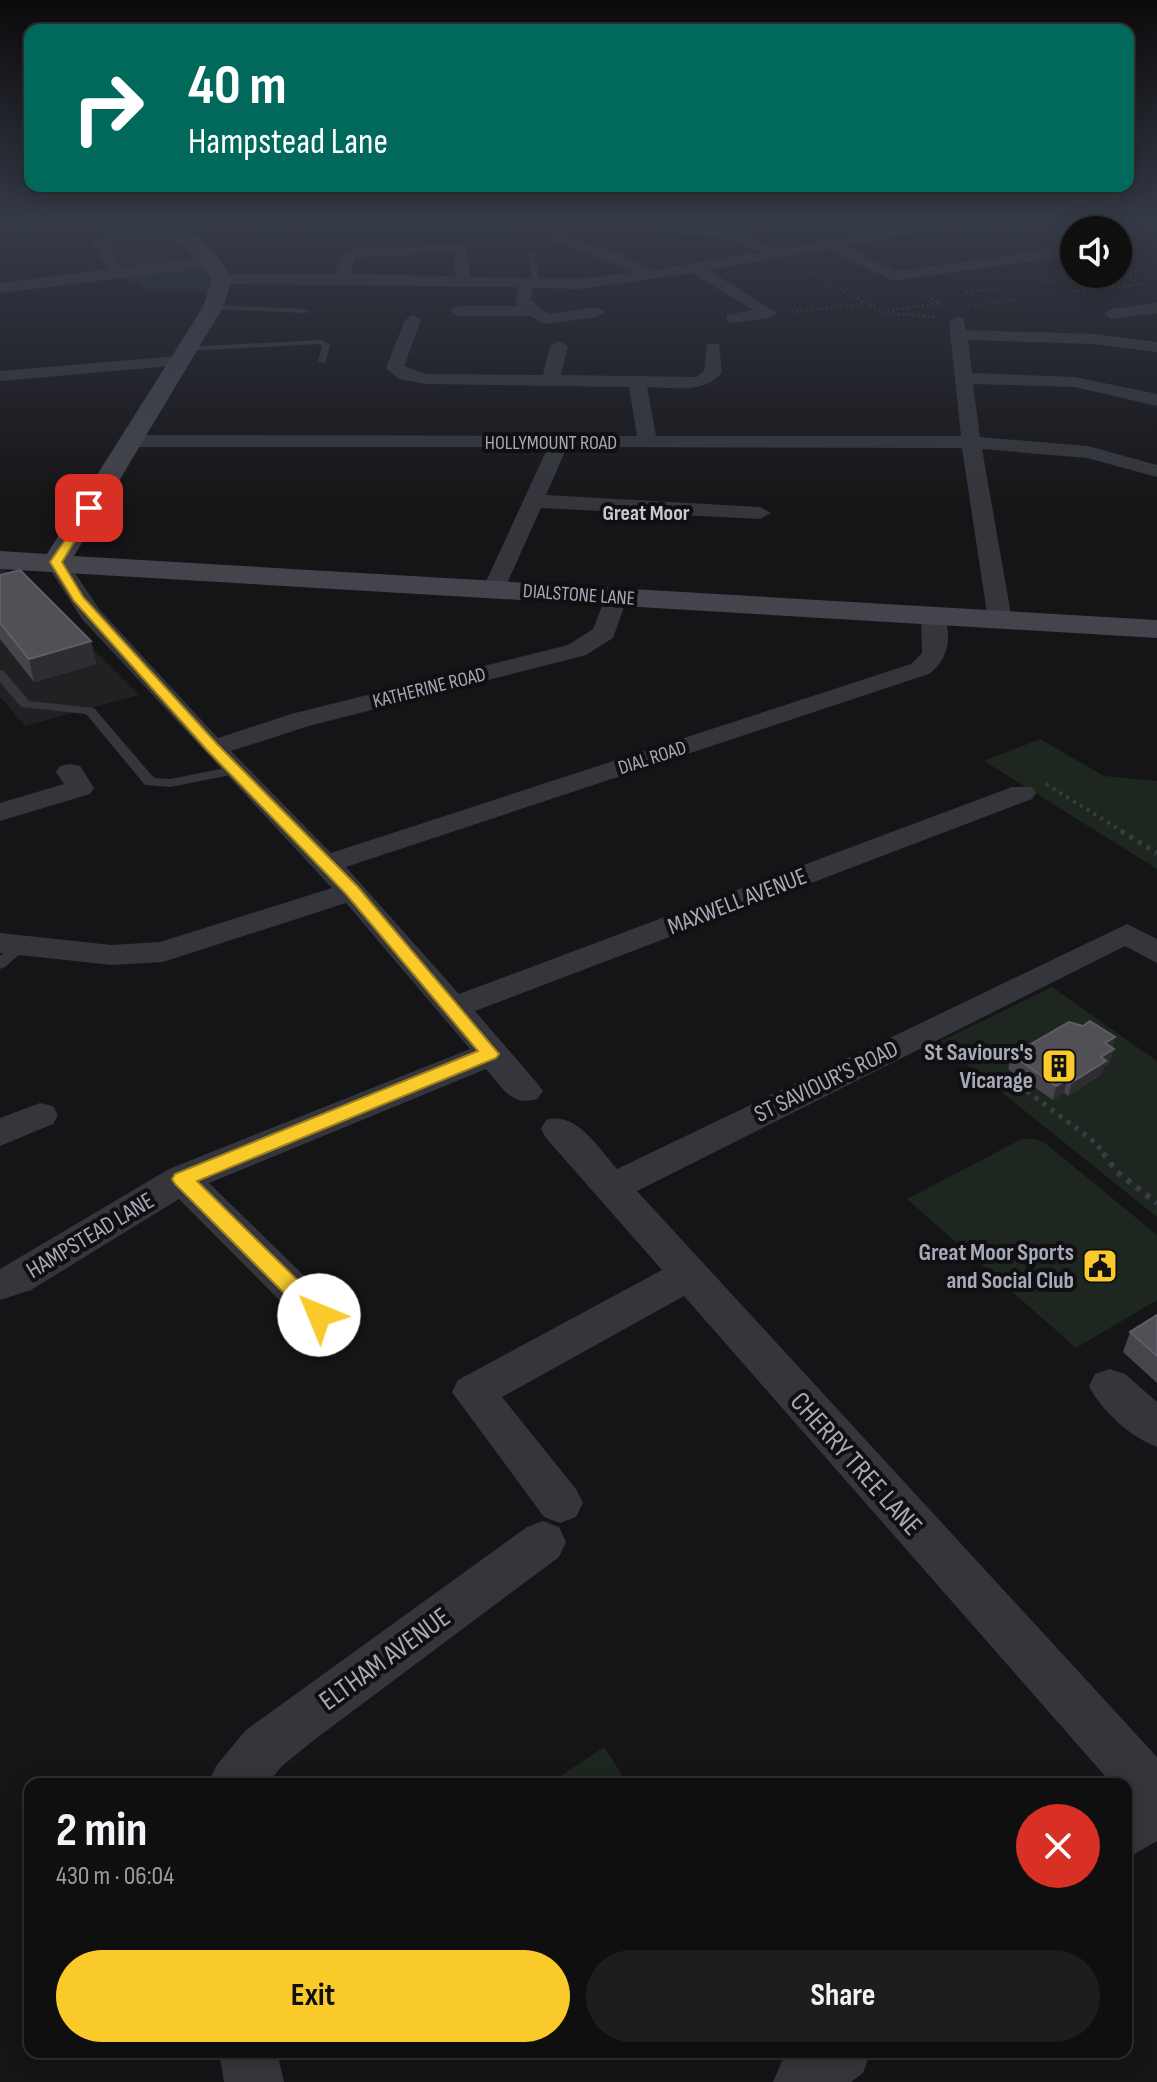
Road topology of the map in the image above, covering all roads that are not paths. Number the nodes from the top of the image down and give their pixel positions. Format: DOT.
graph roads {
  1 [pos="204,320"];
  2 [pos="955,320"];
  3 [pos="969,320"];
  4 [pos="407,325"];
  5 [pos="559,346"];
  6 [pos="1157,347"];
  7 [pos="714,348"];
  8 [pos="181,355"];
  9 [pos="322,361"];
  10 [pos="0,376"];
  11 [pos="963,378"];
  12 [pos="551,381"];
  13 [pos="637,383"];
  14 [pos="1157,400"];
  15 [pos="132,441"];
  16 [pos="560,442"];
  17 [pos="971,442"];
  18 [pos="648,443"];
  19 [pos="1157,471"];
  20 [pos="534,501"];
  21 [pos="760,513"];
  22 [pos="0,560"];
  23 [pos="56,562"];
  24 [pos="494,588"];
  25 [pos="616,596"];
  26 [pos="933,616"];
  27 [pos="1000,620"];
  28 [pos="1157,629"];
  29 [pos="0,674"];
  30 [pos="213,748"];
  31 [pos="235,770"];
  32 [pos="70,772"];
  33 [pos="1022,793"];
  34 [pos="0,812"];
  35 [pos="326,864"];
  36 [pos="352,891"];
  37 [pos="7,950"];
  38 [pos="1157,953"];
  39 [pos="452,1008"];
  40 [pos="490,1054"];
  41 [pos="525,1091"];
  42 [pos="40,1115"];
  43 [pos="559,1129"];
  44 [pos="0,1133"];
  45 [pos="182,1179"];
  46 [pos="611,1188"];
  47 [pos="688,1275"];
  48 [pos="0,1285"];
  49 [pos="319,1315"];
  50 [pos="1110,1386"];
  51 [pos="1157,1429"];
  52 [pos="239,1778"];
  53 [pos="1157,1796"];
  54 [pos="1157,1808"];
  55 [pos="1132,1827"];
  56 [pos="249,2058"];
  57 [pos="254,2082"];
  1 -- 8 [label="street"];
  2 -- 11 [label="street"];
  3 -- 6 [label="street"];
  4 -- 12 [label="street"];
  5 -- 12 [label="street"];
  7 -- 13 [label="street"];
  8 -- 9 [label="lane"];
  8 -- 10 [label="street"];
  8 -- 15 [label="street"];
  11 -- 14 [label="street"];
  11 -- 17 [label="street"];
  12 -- 13 [label="street"];
  13 -- 18 [label="street"];
  15 -- 16 [label="street, HOLLYMOUNT ROAD"];
  15 -- 23 [label="street"];
  16 -- 18 [label="street, HOLLYMOUNT ROAD"];
  16 -- 20 [label="street"];
  17 -- 18 [label="street, HOLLYMOUNT ROAD"];
  17 -- 19 [label="street, HOLLYMOUNT ROAD"];
  17 -- 27 [label="street"];
  20 -- 21 [label="street"];
  20 -- 24 [label="street"];
  22 -- 23 [label="street, DIALSTONE LANE"];
  23 -- 24 [label="street, DIALSTONE LANE"];
  23 -- 30 [label="street"];
  24 -- 25 [label="street, DIALSTONE LANE"];
  25 -- 26 [label="street, DIALSTONE LANE"];
  25 -- 30 [label="street, KATHERINE ROAD"];
  26 -- 27 [label="street, DIALSTONE LANE"];
  26 -- 35 [label="street, DIAL ROAD"];
  27 -- 28 [label="street, DIALSTONE LANE"];
  29 -- 31 [label="lane"];
  30 -- 31 [label="street"];
  31 -- 35 [label="street"];
  32 -- 34 [label="street"];
  33 -- 39 [label="street, MAXWELL AVENUE"];
  35 -- 36 [label="street"];
  36 -- 37 [label="street"];
  36 -- 39 [label="street"];
  38 -- 46 [label="street, ST SAVIOUR'S ROAD"];
  39 -- 40 [label="street"];
  40 -- 41 [label="street"];
  40 -- 45 [label="street, HAMPSTEAD LANE"];
  42 -- 44 [label="street"];
  43 -- 46 [label="street, CHERRY TREE LANE"];
  45 -- 48 [label="street, HAMPSTEAD LANE"];
  45 -- 49 [label="street"];
  46 -- 47 [label="street, CHERRY TREE LANE"];
  47 -- 52 [label="street, ELTHAM AVENUE"];
  47 -- 53 [label="street, CHERRY TREE LANE"];
  50 -- 51 [label="street"];
  54 -- 55 [label="street"];
  56 -- 57 [label="street"];
}
